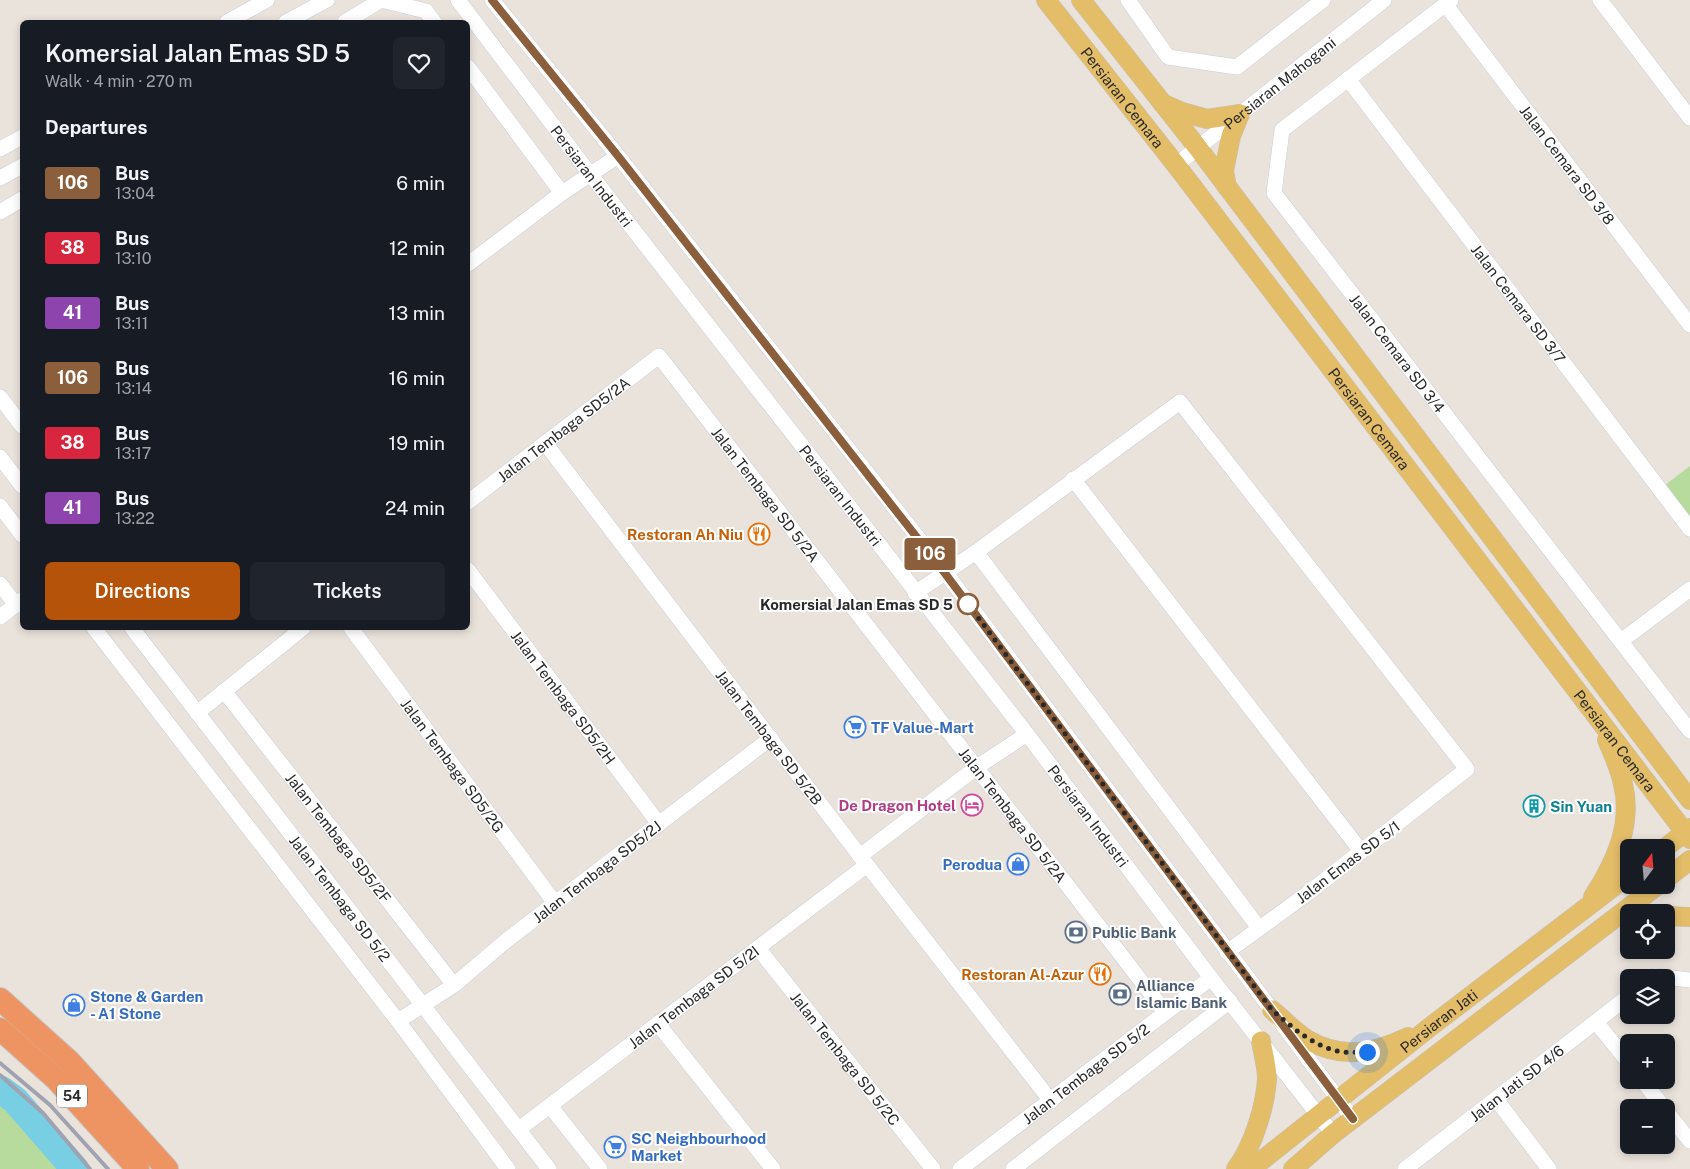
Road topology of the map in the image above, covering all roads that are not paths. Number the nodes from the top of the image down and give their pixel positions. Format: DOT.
graph roads {
  1 [pos="267,0"];
  2 [pos="327,0"];
  3 [pos="458,0"];
  4 [pos="492,0"];
  5 [pos="1046,0"];
  6 [pos="1081,0"];
  7 [pos="1128,0"];
  8 [pos="1323,0"];
  9 [pos="1384,0"];
  10 [pos="1600,0"];
  11 [pos="1448,2"];
  12 [pos="231,20"];
  13 [pos="290,20"];
  14 [pos="348,20"];
  15 [pos="433,20"];
  16 [pos="470,70"];
  17 [pos="1348,79"];
  18 [pos="1161,103"];
  19 [pos="1240,114"];
  20 [pos="1690,118"];
  21 [pos="20,138"];
  22 [pos="1198,148"];
  23 [pos="0,149"];
  24 [pos="618,156"];
  25 [pos="1176,165"];
  26 [pos="20,167"];
  27 [pos="590,174"];
  28 [pos="0,178"];
  29 [pos="1228,188"];
  30 [pos="562,192"];
  31 [pos="20,200"];
  32 [pos="0,212"];
  33 [pos="470,262"];
  34 [pos="1690,325"];
  35 [pos="659,356"];
  36 [pos="0,397"];
  37 [pos="20,423"];
  38 [pos="545,443"];
  39 [pos="0,457"];
  40 [pos="1073,479"];
  41 [pos="20,483"];
  42 [pos="470,500"];
  43 [pos="0,506"];
  44 [pos="1690,529"];
  45 [pos="20,532"];
  46 [pos="976,552"];
  47 [pos="944,572"];
  48 [pos="470,573"];
  49 [pos="0,584"];
  50 [pos="1690,589"];
  51 [pos="915,593"];
  52 [pos="19,603"];
  53 [pos="0,617"];
  54 [pos="96,630"];
  55 [pos="134,630"];
  56 [pos="300,630"];
  57 [pos="352,630"];
  58 [pos="1620,641"];
  59 [pos="224,691"];
  60 [pos="197,713"];
  61 [pos="1599,720"];
  62 [pos="1690,731"];
  63 [pos="1027,734"];
  64 [pos="771,738"];
  65 [pos="976,767"];
  66 [pos="1690,800"];
  67 [pos="659,824"];
  68 [pos="1688,833"];
  69 [pos="1675,841"];
  70 [pos="1361,851"];
  71 [pos="863,860"];
  72 [pos="1690,860"];
  73 [pos="1675,872"];
  74 [pos="1620,882"];
  75 [pos="1647,894"];
  76 [pos="555,903"];
  77 [pos="1587,907"];
  78 [pos="1675,916"];
  79 [pos="1690,917"];
  80 [pos="1620,923"];
  81 [pos="1605,927"];
  82 [pos="1259,928"];
  83 [pos="758,948"];
  84 [pos="1227,952"];
  85 [pos="1211,978"];
  86 [pos="1675,979"];
  87 [pos="1690,980"];
  88 [pos="454,985"];
  89 [pos="0,1000"];
  90 [pos="1230,1002"];
  91 [pos="1620,1003"];
  92 [pos="422,1005"];
  93 [pos="1272,1010"];
  94 [pos="1165,1012"];
  95 [pos="398,1021"];
  96 [pos="1596,1022"];
  97 [pos="658,1024"];
  98 [pos="1430,1027"];
  99 [pos="0,1029"];
  100 [pos="1260,1041"];
  101 [pos="1620,1052"];
  102 [pos="1649,1089"];
  103 [pos="1339,1099"];
  104 [pos="1496,1099"];
  105 [pos="1657,1099"];
  106 [pos="1051,1101"];
  107 [pos="550,1106"];
  108 [pos="1319,1115"];
  109 [pos="1353,1119"];
  110 [pos="1675,1122"];
  111 [pos="519,1129"];
  112 [pos="1333,1134"];
  113 [pos="1690,1141"];
  114 [pos="138,1169"];
  115 [pos="167,1169"];
  116 [pos="508,1169"];
  117 [pos="549,1169"];
  118 [pos="600,1169"];
  119 [pos="773,1169"];
  120 [pos="933,1169"];
  121 [pos="960,1169"];
  122 [pos="1013,1169"];
  123 [pos="1236,1169"];
  124 [pos="1251,1169"];
  125 [pos="1293,1169"];
  126 [pos="1404,1169"];
  127 [pos="1549,1169"];
  1 -- 12 [label="street"];
  2 -- 13 [label="street"];
  3 -- 27 [label="street, Persiaran Industri"];
  4 -- 24 [label="street, Persiaran Industri"];
  5 -- 25 [label="main road, Persiaran Cemara"];
  6 -- 18 [label="main road, Persiaran Cemara"];
  7 -- 8 [label="street"];
  9 -- 19 [label="street, Persiaran Mahogani"];
  10 -- 20 [label="street"];
  11 -- 17 [label="street, Jalan Cemara SD 3/4"];
  11 -- 34 [label="street, Jalan Cemara SD 3/8"];
  14 -- 15 [label="street"];
  16 -- 30 [label="street"];
  17 -- 44 [label="street, Jalan Cemara SD 3/7"];
  17 -- 58 [label="street, Jalan Cemara SD 3/4"];
  18 -- 19 [label="main road"];
  18 -- 22 [label="main road, Persiaran Cemara"];
  19 -- 22 [label="street, Persiaran Mahogani"];
  19 -- 29 [label="main road"];
  21 -- 23 [label="street"];
  22 -- 25 [label="street, Persiaran Mahogani"];
  22 -- 29 [label="main road, Persiaran Cemara"];
  24 -- 27 [label="street"];
  24 -- 47 [label="street, Persiaran Industri"];
  25 -- 61 [label="main road, Persiaran Cemara"];
  26 -- 28 [label="street"];
  27 -- 30 [label="street"];
  27 -- 51 [label="street, Persiaran Industri"];
  29 -- 66 [label="main road, Persiaran Cemara"];
  30 -- 33 [label="street"];
  31 -- 32 [label="street"];
  35 -- 38 [label="street, Jalan Tembaga SD5/2A"];
  35 -- 65 [label="street, Jalan Tembaga SD 5/2A"];
  36 -- 37 [label="street"];
  38 -- 42 [label="street, Jalan Tembaga SD5/2A"];
  38 -- 64 [label="street, Jalan Tembaga SD 5/2B"];
  39 -- 41 [label="street"];
  40 -- 46 [label="street"];
  40 -- 70 [label="street"];
  40 -- 70 [label="street, Jalan Emas SD 5/1"];
  43 -- 45 [label="street"];
  46 -- 47 [label="street"];
  46 -- 82 [label="street"];
  47 -- 51 [label="street"];
  47 -- 84 [label="street, Persiaran Industri"];
  48 -- 67 [label="street, Jalan Tembaga SD5/2H"];
  49 -- 52 [label="street"];
  50 -- 58 [label="street"];
  51 -- 63 [label="street, Persiaran Industri"];
  52 -- 53 [label="street"];
  54 -- 95 [label="street, Jalan Tembaga SD 5/2"];
  55 -- 60 [label="street, Jalan Tembaga SD 5/2"];
  56 -- 59 [label="street"];
  57 -- 76 [label="street, Jalan Tembaga SD5/2G"];
  58 -- 62 [label="street, Jalan Cemara SD 3/4"];
  59 -- 60 [label="street"];
  59 -- 88 [label="street, Jalan Tembaga SD5/2F"];
  60 -- 92 [label="street, Jalan Tembaga SD 5/2"];
  61 -- 68 [label="main road, Persiaran Cemara"];
  61 -- 77 [label="main road"];
  63 -- 65 [label="street, Jalan Tembaga SD 5/2I"];
  63 -- 85 [label="street, Persiaran Industri"];
  64 -- 67 [label="street, Jalan Tembaga SD5/2J"];
  64 -- 71 [label="street, Jalan Tembaga SD 5/2B"];
  65 -- 71 [label="street, Jalan Tembaga SD 5/2I"];
  65 -- 94 [label="street, Jalan Tembaga SD 5/2A"];
  67 -- 76 [label="street, Jalan Tembaga SD5/2J"];
  68 -- 69 [label="main road"];
  70 -- 82 [label="street, Jalan Emas SD 5/1"];
  71 -- 83 [label="street, Jalan Tembaga SD 5/2I"];
  71 -- 106 [label="street, Jalan Tembaga SD 5/2B"];
  72 -- 73 [label="main road"];
  74 -- 77 [label="main road, Persiaran Jati"];
  75 -- 81 [label="main road, Persiaran Jati"];
  76 -- 88 [label="street, Jalan Tembaga SD5/2J"];
  77 -- 98 [label="main road, Persiaran Jati"];
  78 -- 79 [label="main road"];
  80 -- 81 [label="main road"];
  81 -- 109 [label="main road, Persiaran Jati"];
  82 -- 84 [label="street, Jalan Emas SD 5/1"];
  83 -- 97 [label="street, Jalan Tembaga SD 5/2I"];
  83 -- 120 [label="street, Jalan Tembaga SD 5/2C"];
  84 -- 93 [label="street, Persiaran Industri"];
  85 -- 90 [label="street, Persiaran Industri"];
  85 -- 94 [label="street, Jalan Tembaga SD 5/2"];
  86 -- 87 [label="street"];
  88 -- 92 [label="street, Jalan Tembaga SD5/2J"];
  89 -- 115 [label="highway, 54"];
  90 -- 100 [label="street, Persiaran Industri"];
  90 -- 122 [label="street, Jalan Tembaga SD 5/2"];
  91 -- 96 [label="street, Jalan Jati SD 4/6"];
  92 -- 95 [label="street, Jalan Tembaga SD5/2J"];
  92 -- 111 [label="street, Jalan Tembaga SD 5/2"];
  93 -- 98 [label="main road"];
  93 -- 103 [label="street, Persiaran Industri"];
  94 -- 106 [label="street, Jalan Tembaga SD 5/2"];
  95 -- 116 [label="street, Jalan Tembaga SD 5/2"];
  96 -- 101 [label="street"];
  96 -- 104 [label="street, Jalan Jati SD 4/6"];
  97 -- 107 [label="street, Jalan Tembaga SD 5/2I"];
  97 -- 119 [label="street"];
  98 -- 103 [label="main road, Persiaran Jati"];
  99 -- 114 [label="highway, 54"];
  100 -- 108 [label="street, Persiaran Industri"];
  100 -- 123 [label="main road"];
  102 -- 105 [label="street"];
  103 -- 108 [label="main road, Persiaran Jati"];
  103 -- 109 [label="street, Persiaran Industri"];
  104 -- 126 [label="street, Jalan Jati SD 4/6"];
  104 -- 127 [label="street"];
  106 -- 121 [label="street, Jalan Tembaga SD 5/2"];
  107 -- 111 [label="street, Jalan Tembaga SD 5/2I"];
  107 -- 118 [label="street"];
  108 -- 112 [label="street, Persiaran Industri"];
  108 -- 124 [label="main road, Persiaran Jati"];
  109 -- 112 [label="main road, Persiaran Jati"];
  110 -- 113 [label="street"];
  111 -- 117 [label="street, Jalan Tembaga SD 5/2"];
  112 -- 125 [label="main road, Persiaran Jati"];
}
